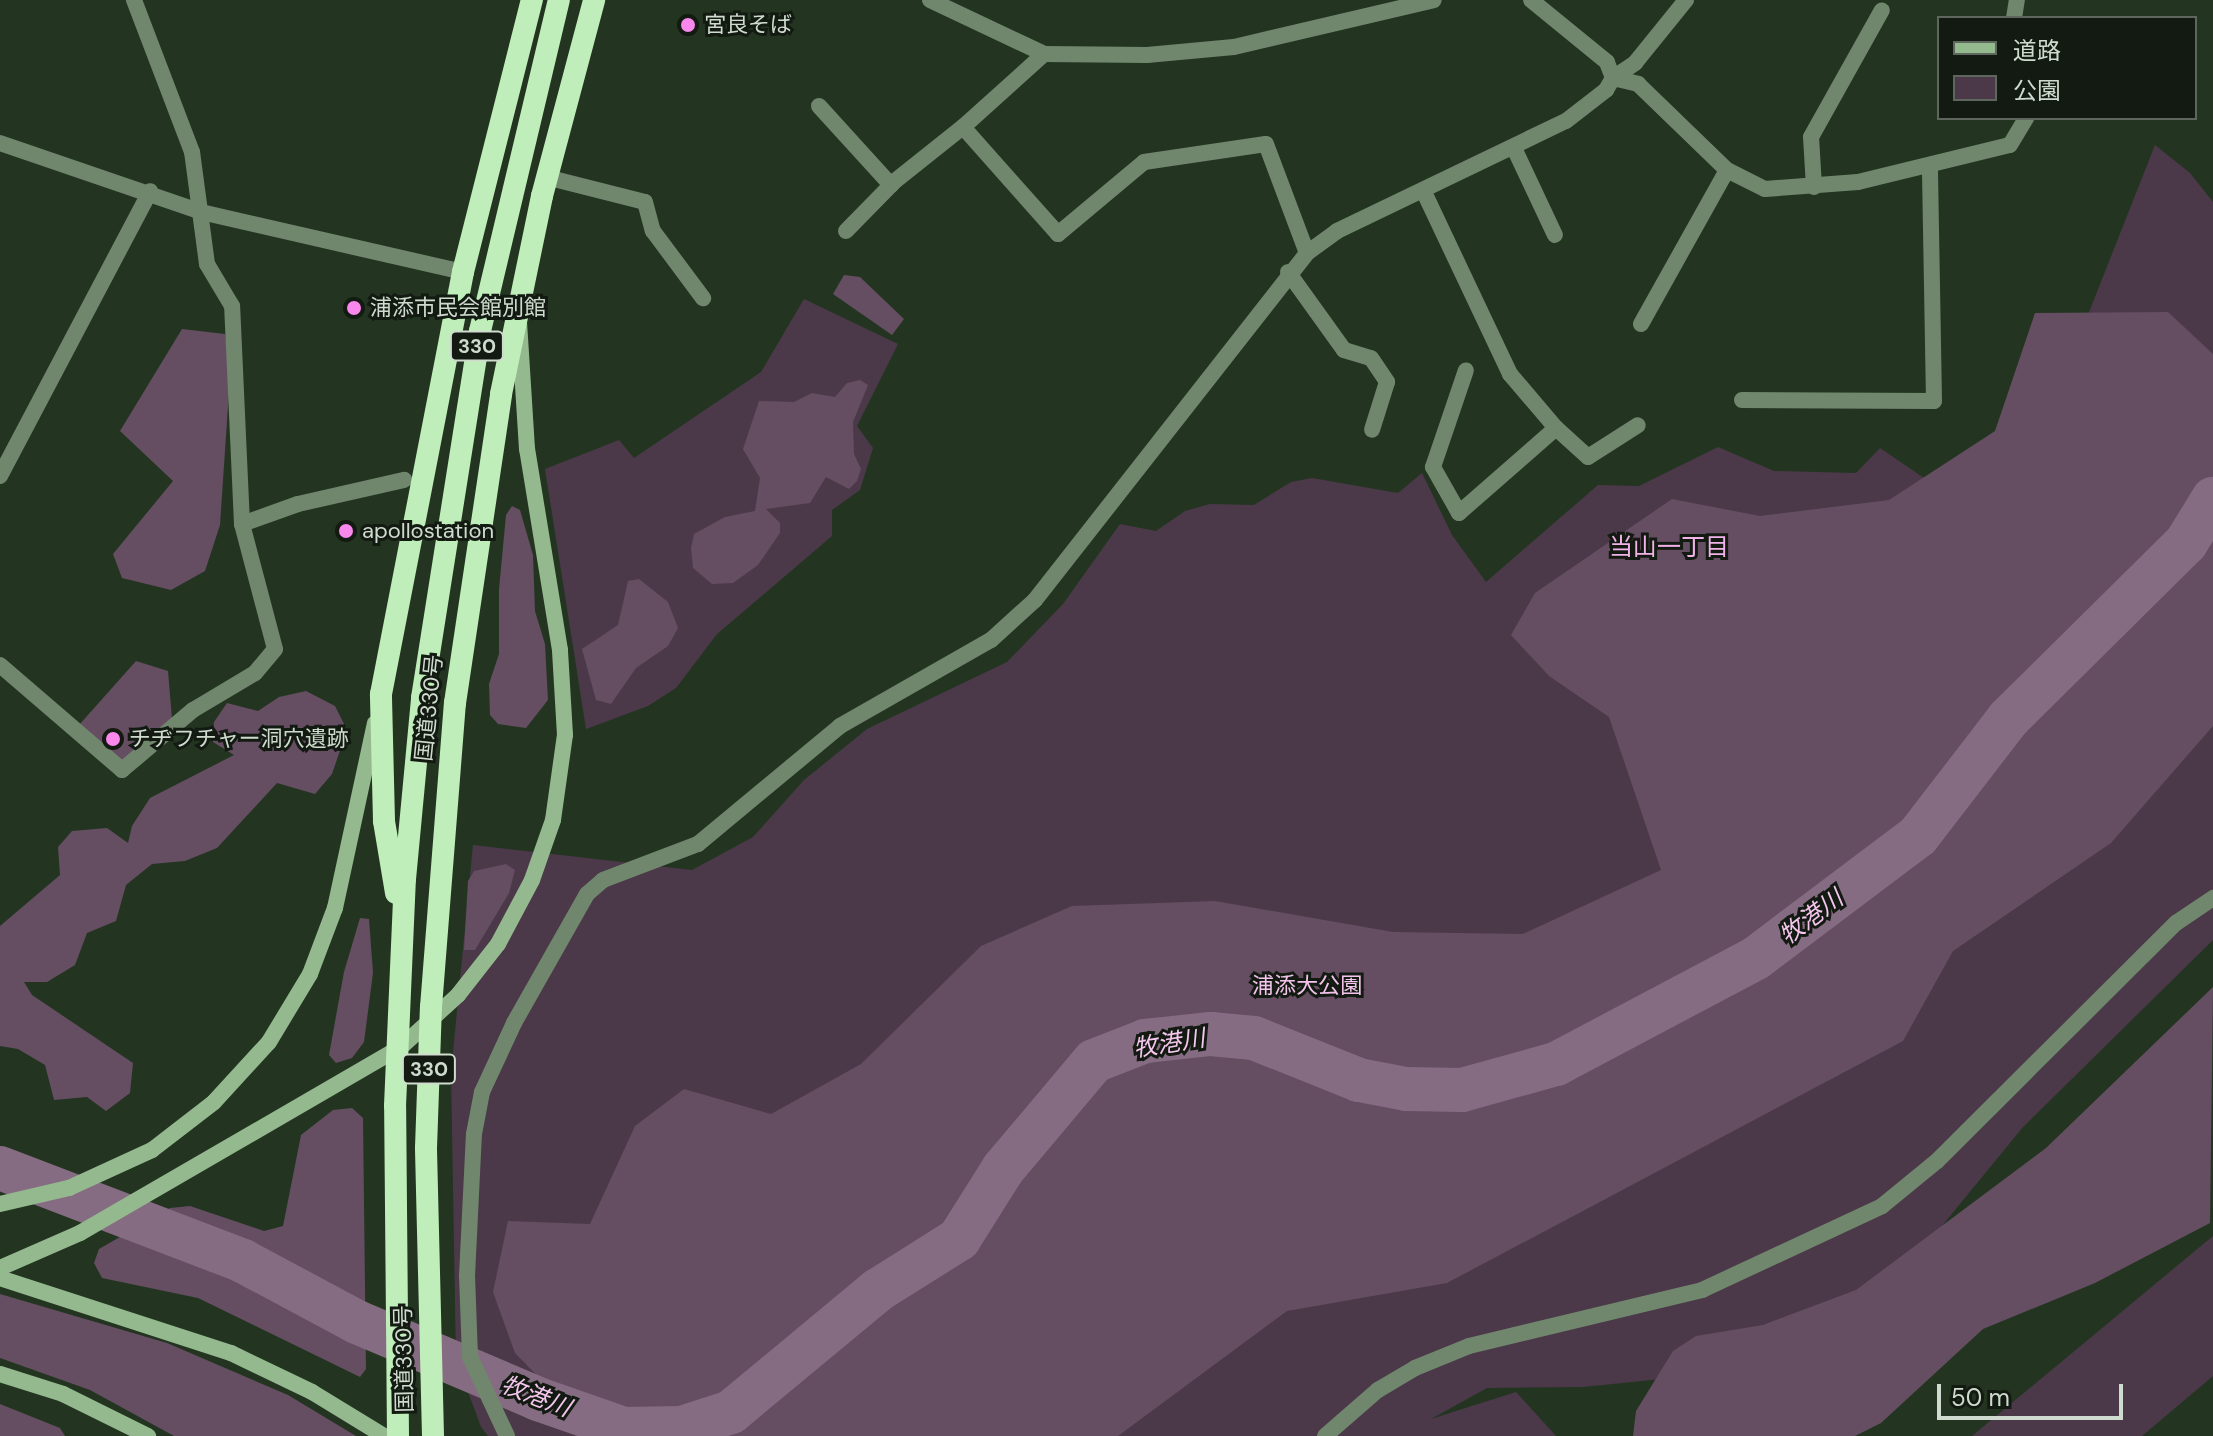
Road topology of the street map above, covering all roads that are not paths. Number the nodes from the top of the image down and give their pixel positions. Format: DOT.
graph roads {
  1 [pos="134,0"];
  2 [pos="532,0"];
  3 [pos="559,0"];
  4 [pos="594,0"];
  5 [pos="930,0"];
  6 [pos="1434,0"];
  7 [pos="1531,0"];
  8 [pos="1686,0"];
  9 [pos="1882,10"];
  10 [pos="1044,54"];
  11 [pos="1613,78"];
  12 [pos="819,106"];
  13 [pos="2025,120"];
  14 [pos="963,127"];
  15 [pos="0,143"];
  16 [pos="1514,148"];
  17 [pos="1930,165"];
  18 [pos="1727,170"];
  19 [pos="546,177"];
  20 [pos="891,185"];
  21 [pos="1814,187"];
  22 [pos="1423,190"];
  23 [pos="150,191"];
  24 [pos="201,212"];
  25 [pos="846,231"];
  26 [pos="1555,235"];
  27 [pos="1307,253"];
  28 [pos="463,272"];
  29 [pos="1288,272"];
  30 [pos="703,298"];
  31 [pos="517,313"];
  32 [pos="1641,324"];
  33 [pos="1466,370"];
  34 [pos="1742,400"];
  35 [pos="1638,425"];
  36 [pos="1556,428"];
  37 [pos="1372,430"];
  38 [pos="0,476"];
  39 [pos="404,480"];
  40 [pos="242,524"];
  41 [pos="0,665"];
  42 [pos="381,694"];
  43 [pos="2213,898"];
  44 [pos="402,924"];
  45 [pos="0,1204"];
  46 [pos="0,1268"];
  47 [pos="0,1278"];
  48 [pos="0,1374"];
  49 [pos="148,1436"];
  50 [pos="384,1436"];
  51 [pos="398,1436"];
  52 [pos="433,1436"];
  53 [pos="507,1436"];
  54 [pos="1325,1436"];
  1 -- 24 [label="street"];
  2 -- 28 [label="highway"];
  3 -- 44 [label="highway, 国道330号 / 330"];
  4 -- 19 [label="highway, 国道330号 / 330"];
  5 -- 10 [label="street"];
  6 -- 10 [label="street"];
  7 -- 11 [label="street"];
  8 -- 11 [label="street"];
  9 -- 21 [label="street"];
  10 -- 14 [label="street"];
  11 -- 16 [label="street"];
  11 -- 18 [label="street"];
  12 -- 20 [label="street"];
  13 -- 17 [label="street"];
  14 -- 20 [label="street"];
  14 -- 27 [label="street"];
  15 -- 23 [label="street"];
  16 -- 22 [label="street"];
  16 -- 26 [label="street"];
  17 -- 21 [label="street"];
  17 -- 34 [label="street"];
  18 -- 21 [label="street"];
  18 -- 32 [label="street"];
  19 -- 30 [label="street"];
  19 -- 31 [label="highway, 国道330号 / 330"];
  20 -- 25 [label="street"];
  22 -- 27 [label="street"];
  22 -- 36 [label="street"];
  23 -- 24 [label="street"];
  23 -- 38 [label="street"];
  24 -- 28 [label="street"];
  24 -- 40 [label="street"];
  27 -- 29 [label="street"];
  28 -- 42 [label="highway"];
  29 -- 37 [label="street"];
  29 -- 53 [label="street"];
  31 -- 46 [label="main road"];
  31 -- 52 [label="highway, 国道330号 / 330"];
  33 -- 36 [label="street"];
  35 -- 36 [label="street"];
  39 -- 40 [label="street"];
  40 -- 41 [label="street"];
  42 -- 44 [label="highway, 330"];
  42 -- 45 [label="main road"];
  43 -- 54 [label="street"];
  44 -- 51 [label="highway, 国道330号 / 330"];
  47 -- 50 [label="main road"];
  48 -- 49 [label="main road"];
}
